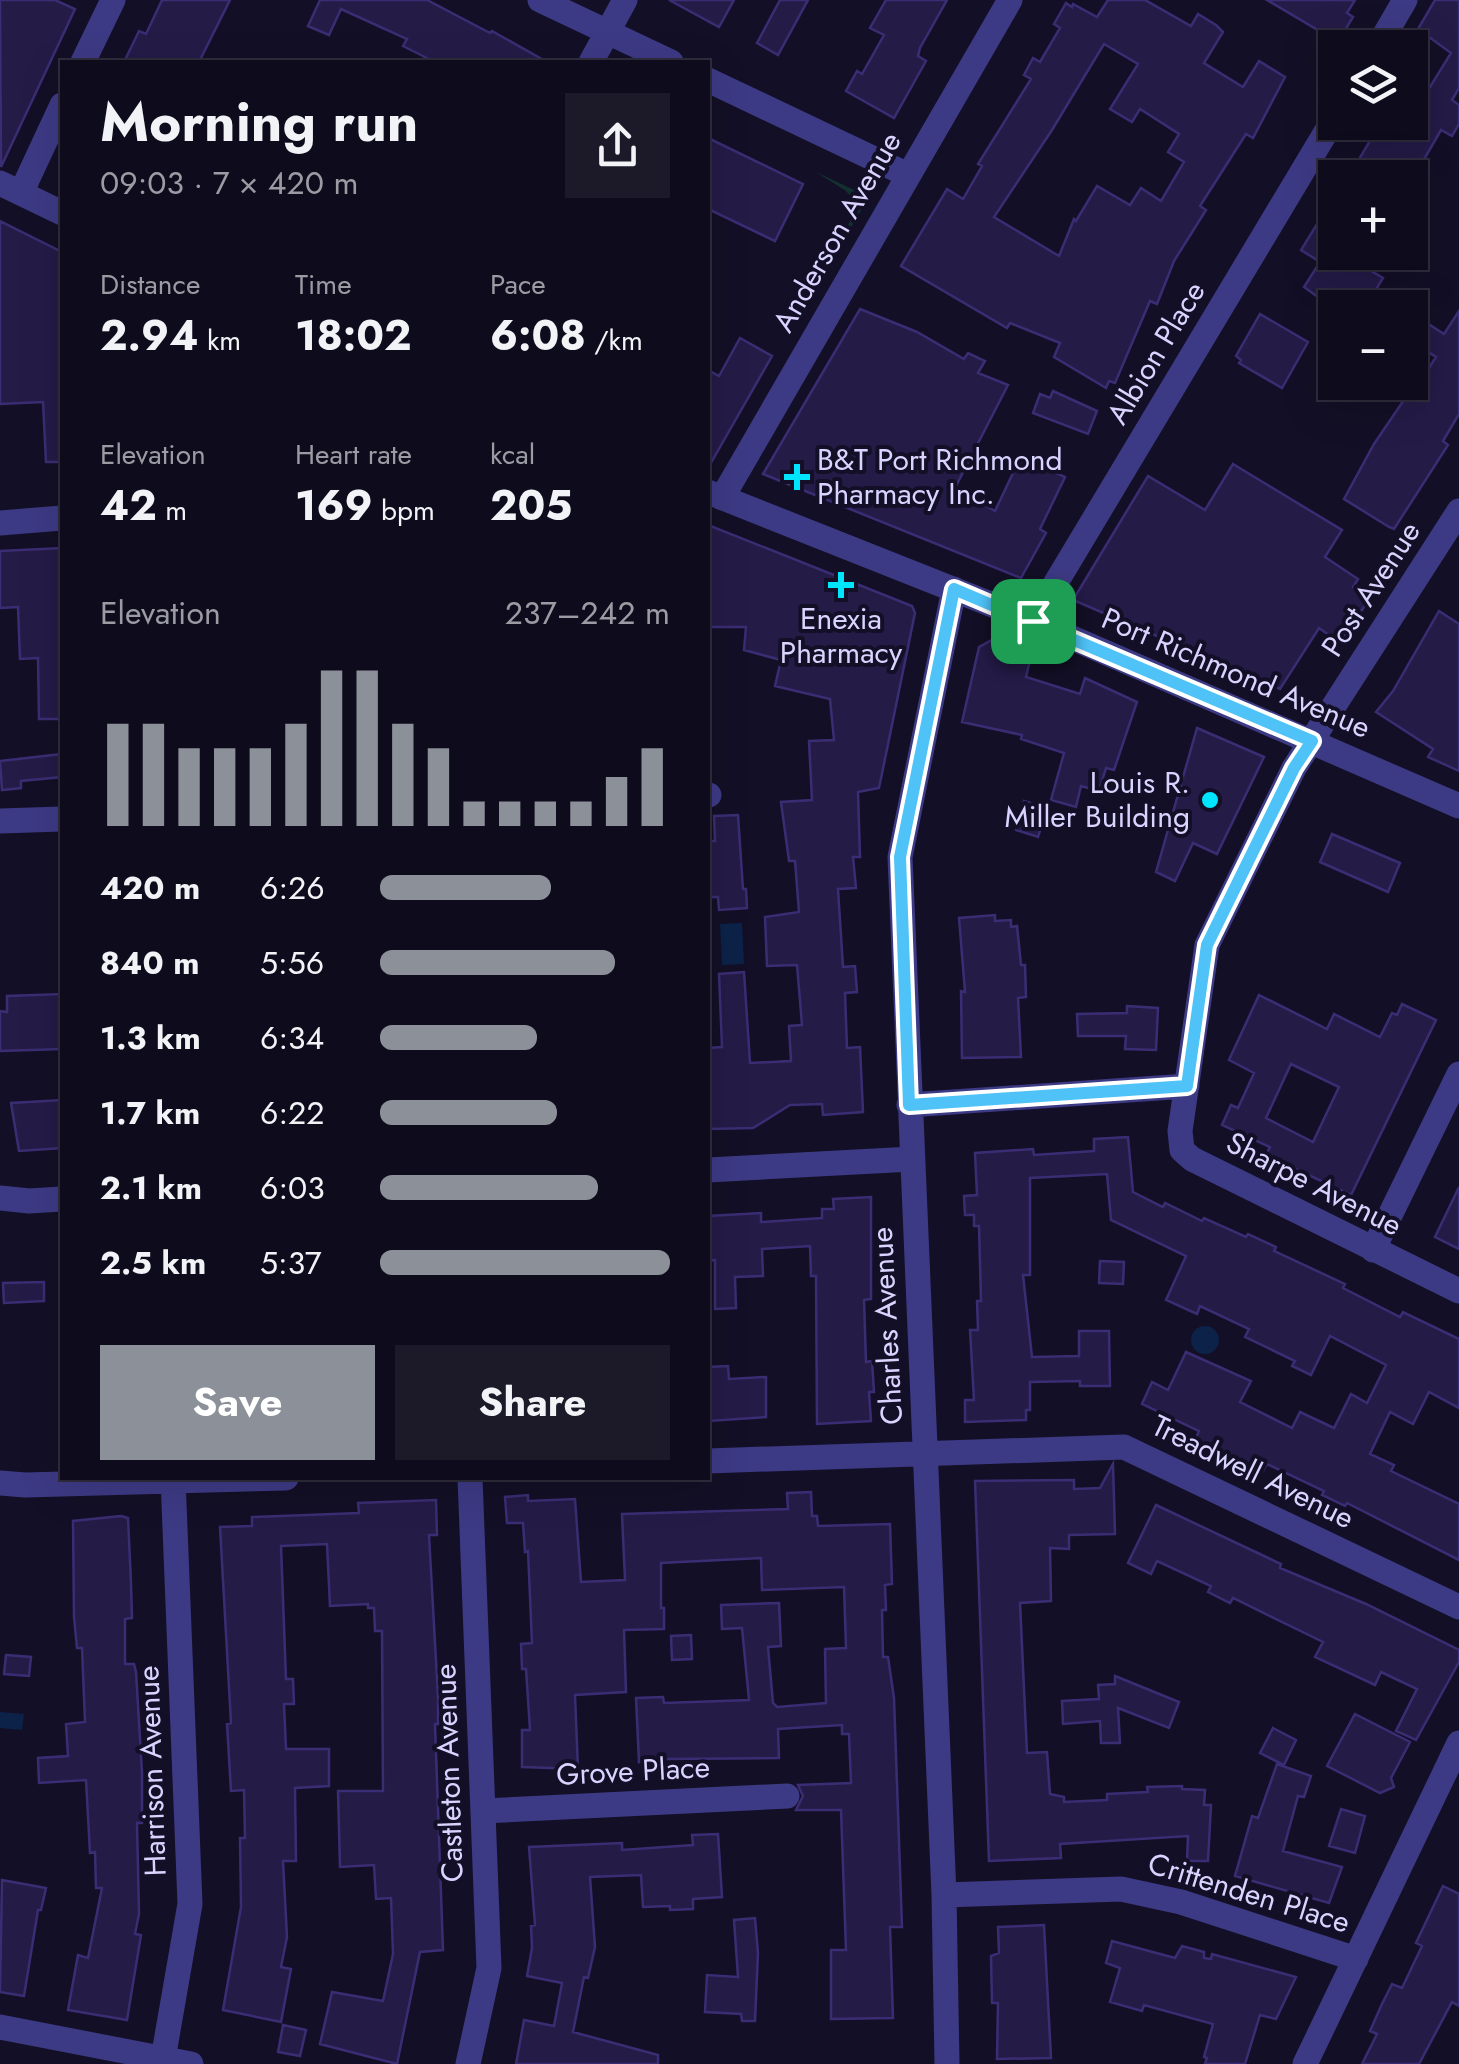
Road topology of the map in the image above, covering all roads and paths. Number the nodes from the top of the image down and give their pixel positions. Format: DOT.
graph roads {
  1 [pos="113,0"];
  2 [pos="540,0"];
  3 [pos="625,0"];
  4 [pos="1010,0"];
  5 [pos="1405,0"];
  6 [pos="1388,30"];
  7 [pos="608,32"];
  8 [pos="84,60"];
  9 [pos="592,60"];
  10 [pos="667,60"];
  11 [pos="710,81"];
  12 [pos="60,109"];
  13 [pos="1322,140"];
  14 [pos="908,176"];
  15 [pos="10,188"];
  16 [pos="60,212"];
  17 [pos="715,495"];
  18 [pos="1459,511"];
  19 [pos="60,518"];
  20 [pos="0,522"];
  21 [pos="954,589"];
  22 [pos="1033,621"];
  23 [pos="1312,741"];
  24 [pos="1459,806"];
  25 [pos="60,819"];
  26 [pos="0,820"];
  27 [pos="1459,1074"];
  28 [pos="1187,1086"];
  29 [pos="909,1105"];
  30 [pos="912,1160"];
  31 [pos="710,1170"];
  32 [pos="0,1198"];
  33 [pos="60,1199"];
  34 [pos="1373,1250"];
  35 [pos="1459,1292"];
  36 [pos="926,1452"];
  37 [pos="710,1461"];
  38 [pos="174,1480"];
  39 [pos="470,1480"];
  40 [pos="0,1483"];
  41 [pos="1459,1606"];
  42 [pos="1459,1743"];
  43 [pos="787,1796"];
  44 [pos="483,1811"];
  45 [pos="944,1895"];
  46 [pos="1356,1959"];
  47 [pos="0,2027"];
  48 [pos="164,2059"];
  49 [pos="190,2064"];
  50 [pos="468,2064"];
  51 [pos="947,2064"];
  52 [pos="1306,2064"];
  1 -- 8 [label="street"];
  2 -- 7 [label="street"];
  3 -- 7 [label="street"];
  4 -- 14 [label="street, Anderson Avenue"];
  5 -- 6 [label="street"];
  7 -- 9 [label="street"];
  7 -- 10 [label="street"];
  11 -- 14 [label="street"];
  12 -- 15 [label="street"];
  13 -- 22 [label="street, Albion Place"];
  14 -- 17 [label="street, Anderson Avenue"];
  15 -- 16 [label="street"];
  17 -- 21 [label="street, Port Richmond Avenue"];
  18 -- 23 [label="street, Post Avenue"];
  19 -- 20 [label="street"];
  21 -- 22 [label="street, Port Richmond Avenue"];
  21 -- 29 [label="street, Charles Avenue"];
  22 -- 23 [label="street, Port Richmond Avenue"];
  23 -- 24 [label="street, Port Richmond Avenue"];
  23 -- 28 [label="street, Post Avenue"];
  25 -- 26 [label="street"];
  27 -- 34 [label="street"];
  28 -- 29 [label="street"];
  28 -- 34 [label="street, Sharpe Avenue"];
  29 -- 30 [label="street, Charles Avenue"];
  30 -- 31 [label="street"];
  30 -- 36 [label="street, Charles Avenue"];
  32 -- 33 [label="street"];
  34 -- 35 [label="street, Sharpe Avenue"];
  36 -- 37 [label="street, Treadwell Avenue"];
  36 -- 41 [label="street, Treadwell Avenue"];
  36 -- 45 [label="street, Charles Avenue"];
  38 -- 40 [label="street"];
  38 -- 48 [label="street, Harrison Avenue"];
  39 -- 44 [label="street, Castleton Avenue"];
  42 -- 46 [label="street"];
  43 -- 44 [label="street, Grove Place"];
  44 -- 50 [label="street, Castleton Avenue"];
  45 -- 46 [label="street, Crittenden Place"];
  45 -- 51 [label="street, Charles Avenue"];
  46 -- 52 [label="street"];
  47 -- 48 [label="street"];
  48 -- 49 [label="street"];
}
